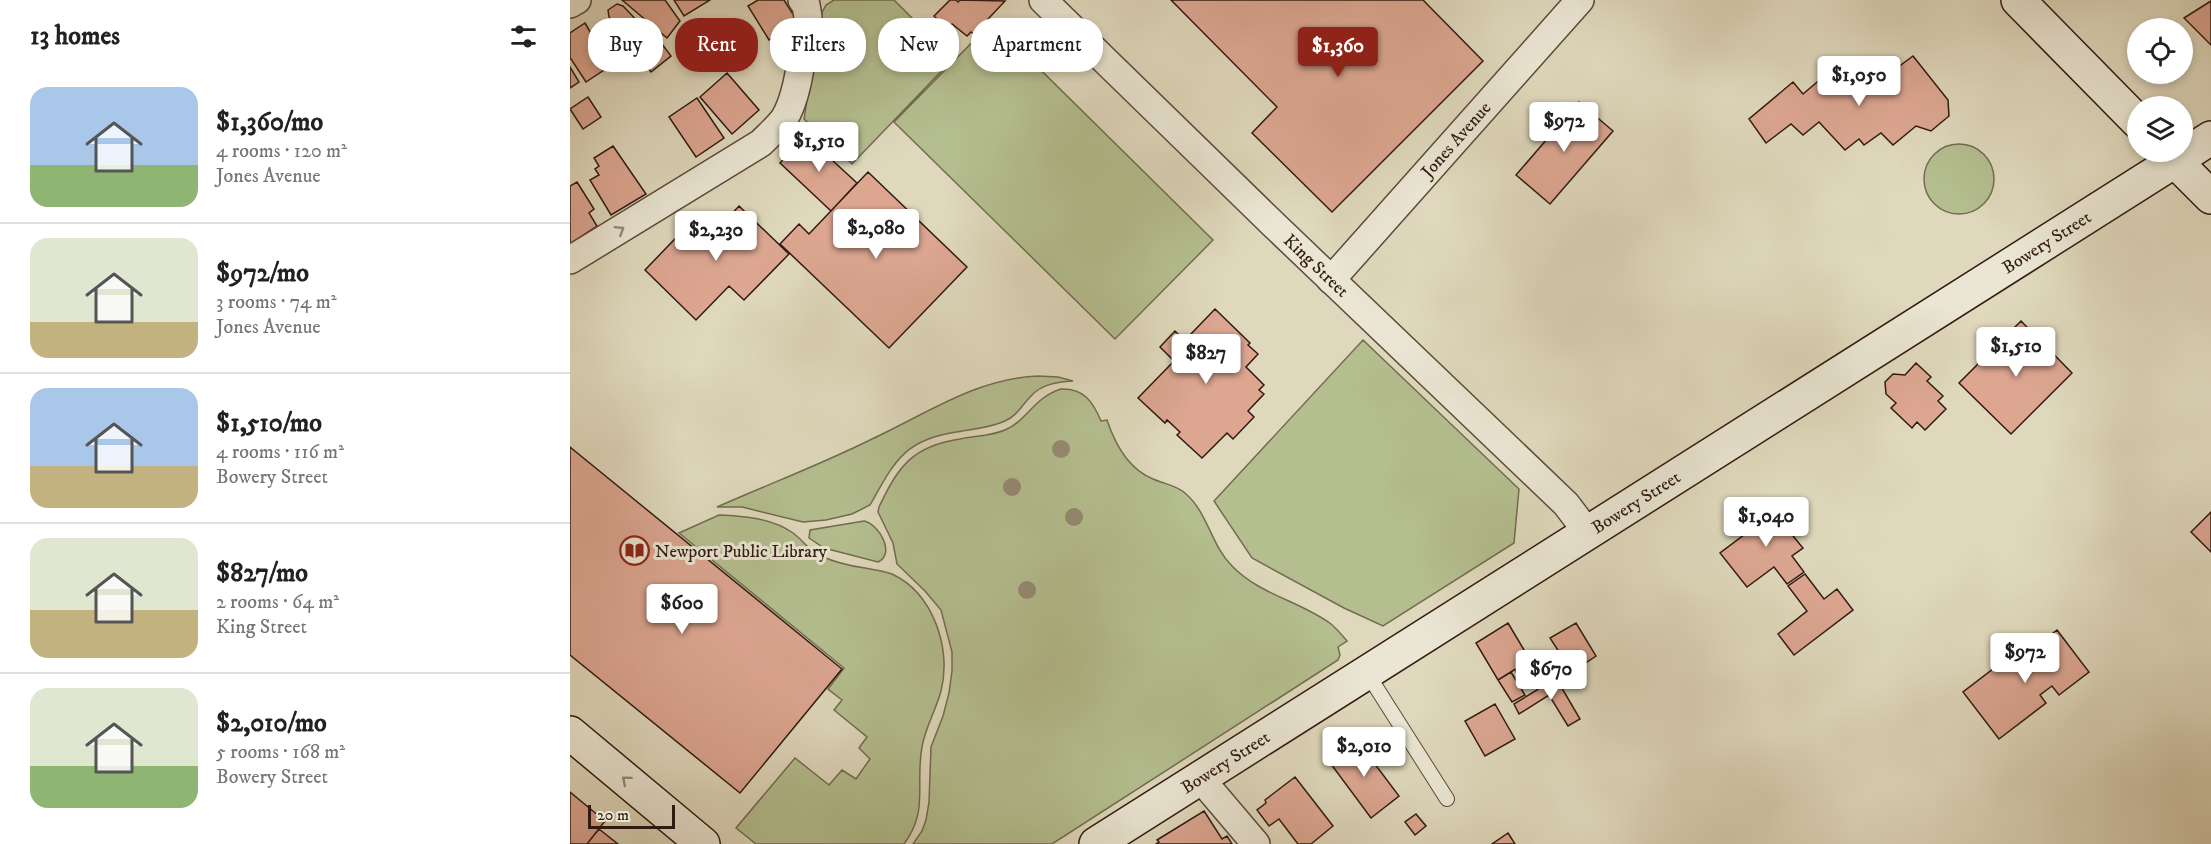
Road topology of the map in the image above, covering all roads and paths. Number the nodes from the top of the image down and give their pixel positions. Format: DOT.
graph roads {
  1 [pos="577,0"];
  2 [pos="1043,0"];
  3 [pos="1580,0"];
  4 [pos="2018,0"];
  5 [pos="570,4"];
  6 [pos="805,9"];
  7 [pos="2127,112"];
  8 [pos="2211,138"];
  9 [pos="2193,147"];
  10 [pos="2163,162"];
  11 [pos="2176,162"];
  12 [pos="2211,197"];
  13 [pos="570,260"];
  14 [pos="1331,280"];
  15 [pos="1588,533"];
  16 [pos="1366,673"];
  17 [pos="570,733"];
  18 [pos="1200,778"];
  19 [pos="1447,799"];
  20 [pos="690,840"];
  21 [pos="1096,844"];
  22 [pos="1256,844"];
  1 -- 5 [label="street"];
  2 -- 14 [label="street, King Street"];
  3 -- 14 [label="street, Jones Avenue"];
  4 -- 7 [label="street"];
  13 -- 6 [label="street, one-way"];
  8 -- 9 [label="street, Bowery Street"];
  10 -- 15 [label="street, Bowery Street"];
  11 -- 12 [label="street"];
  14 -- 15 [label="street, King Street"];
  15 -- 16 [label="street, Bowery Street"];
  16 -- 18 [label="street, Bowery Street"];
  16 -- 19 [label="lane"];
  20 -- 17 [label="street, one-way"];
  18 -- 21 [label="street, Bowery Street"];
  18 -- 22 [label="street"];
}
